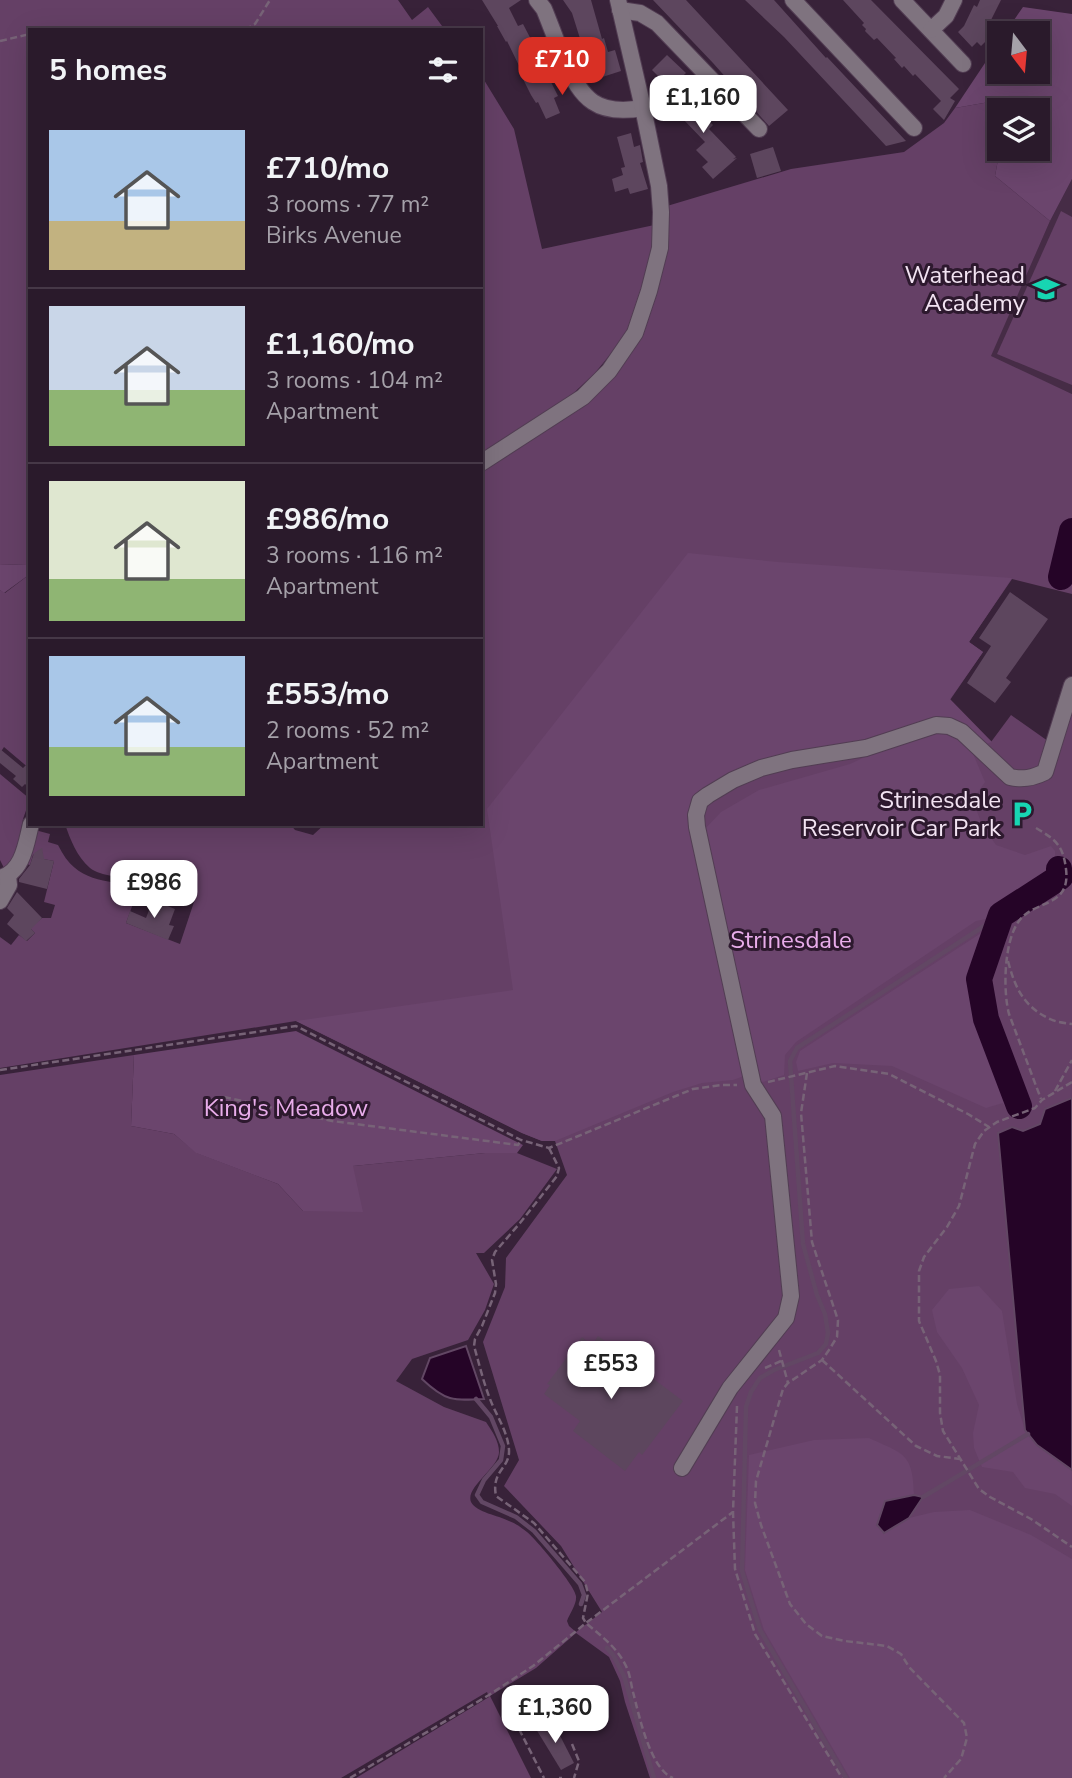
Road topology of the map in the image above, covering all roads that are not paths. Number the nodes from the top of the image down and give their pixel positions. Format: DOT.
graph roads {
  1 [pos="537,0"];
  2 [pos="793,0"];
  3 [pos="902,0"];
  4 [pos="954,0"];
  5 [pos="619,5"];
  6 [pos="931,30"];
  7 [pos="963,64"];
  8 [pos="643,108"];
  9 [pos="914,128"];
  10 [pos="759,129"];
  11 [pos="483,462"];
  12 [pos="1072,685"];
  13 [pos="30,826"];
  14 [pos="4,877"];
  15 [pos="0,901"];
  16 [pos="682,1468"];
  1 -- 8 [label="street"];
  2 -- 9 [label="street"];
  3 -- 6 [label="street"];
  4 -- 6 [label="street"];
  5 -- 8 [label="street"];
  5 -- 10 [label="street"];
  6 -- 7 [label="street"];
  8 -- 11 [label="street"];
  12 -- 16 [label="street"];
  13 -- 14 [label="street"];
  14 -- 15 [label="street"];
}
